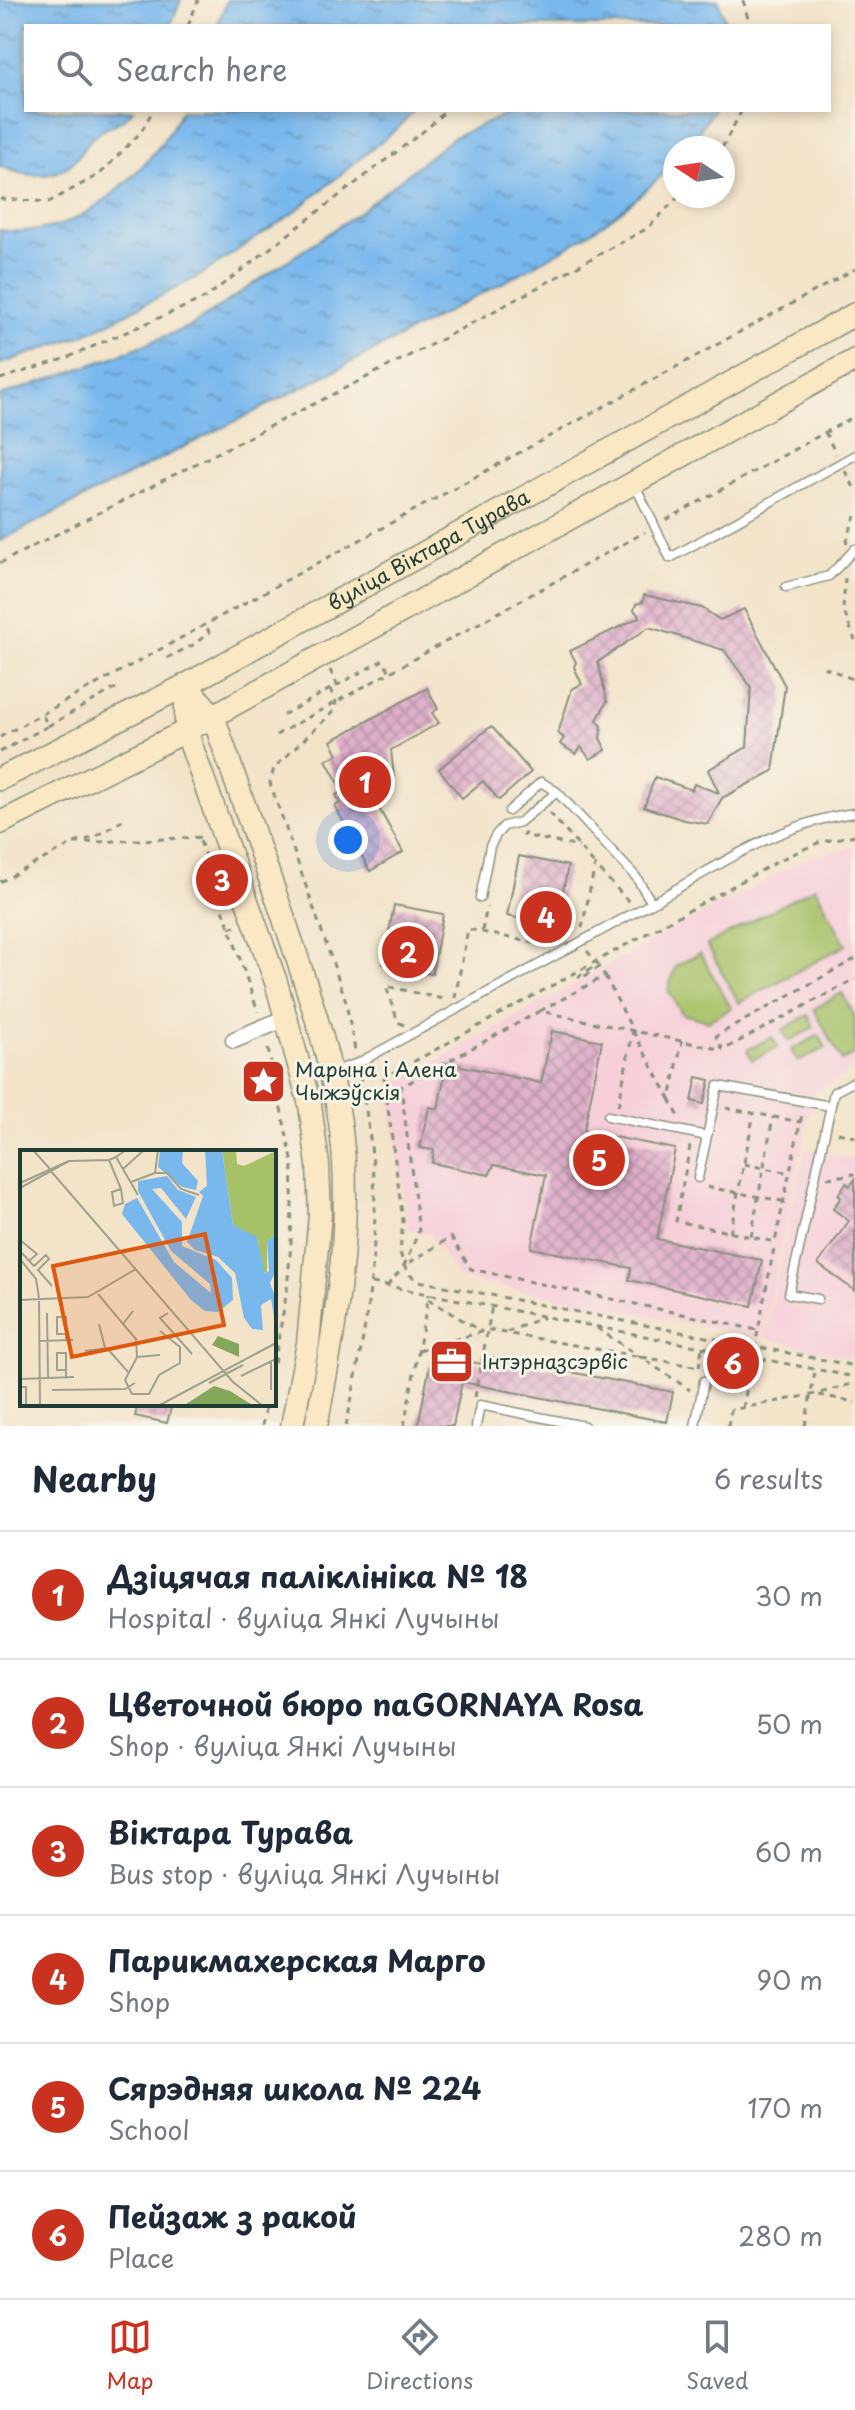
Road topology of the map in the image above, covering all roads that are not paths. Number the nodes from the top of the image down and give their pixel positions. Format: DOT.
graph roads {
  1 [pos="855,314"];
  2 [pos="855,360"];
  3 [pos="855,455"];
  4 [pos="634,482"];
  5 [pos="855,549"];
  6 [pos="786,587"];
  7 [pos="186,685"];
  8 [pos="213,716"];
  9 [pos="186,731"];
  10 [pos="0,779"];
  11 [pos="557,792"];
  12 [pos="509,811"];
  13 [pos="855,813"];
  14 [pos="0,823"];
  15 [pos="480,898"];
  16 [pos="652,903"];
  17 [pos="314,1007"];
  18 [pos="286,1018"];
  19 [pos="234,1040"];
  20 [pos="331,1072"];
  21 [pos="855,1081"];
  22 [pos="831,1106"];
  23 [pos="612,1116"];
  24 [pos="707,1136"];
  25 [pos="698,1181"];
  26 [pos="818,1299"];
  27 [pos="704,1381"];
  28 [pos="292,1426"];
  29 [pos="316,1426"];
  30 [pos="476,1426"];
  31 [pos="584,1426"];
  32 [pos="695,1426"];
  1 -- 7 [label="main road, вуліца Віктара Турава"];
  2 -- 4 [label="main road, вуліца Віктара Турава"];
  3 -- 4 [label="lane"];
  4 -- 8 [label="main road, вуліца Віктара Турава"];
  5 -- 6 [label="lane"];
  7 -- 8 [label="main road"];
  7 -- 9 [label="main road"];
  7 -- 10 [label="main road, вуліца Віктара Турава"];
  8 -- 9 [label="main road, вуліца Віктара Турава"];
  8 -- 17 [label="main road"];
  9 -- 14 [label="main road, вуліца Віктара Турава"];
  9 -- 18 [label="main road"];
  11 -- 12 [label="lane"];
  11 -- 15 [label="lane"];
  11 -- 16 [label="lane"];
  13 -- 16 [label="lane"];
  16 -- 20 [label="lane"];
  17 -- 18 [label="main road"];
  17 -- 20 [label="main road"];
  18 -- 19 [label="street"];
  18 -- 28 [label="main road"];
  20 -- 29 [label="main road"];
  21 -- 22 [label="lane"];
  22 -- 24 [label="lane"];
  22 -- 26 [label="lane"];
  23 -- 24 [label="lane"];
  24 -- 25 [label="lane"];
  27 -- 32 [label="lane"];
  30 -- 31 [label="lane"];
}
